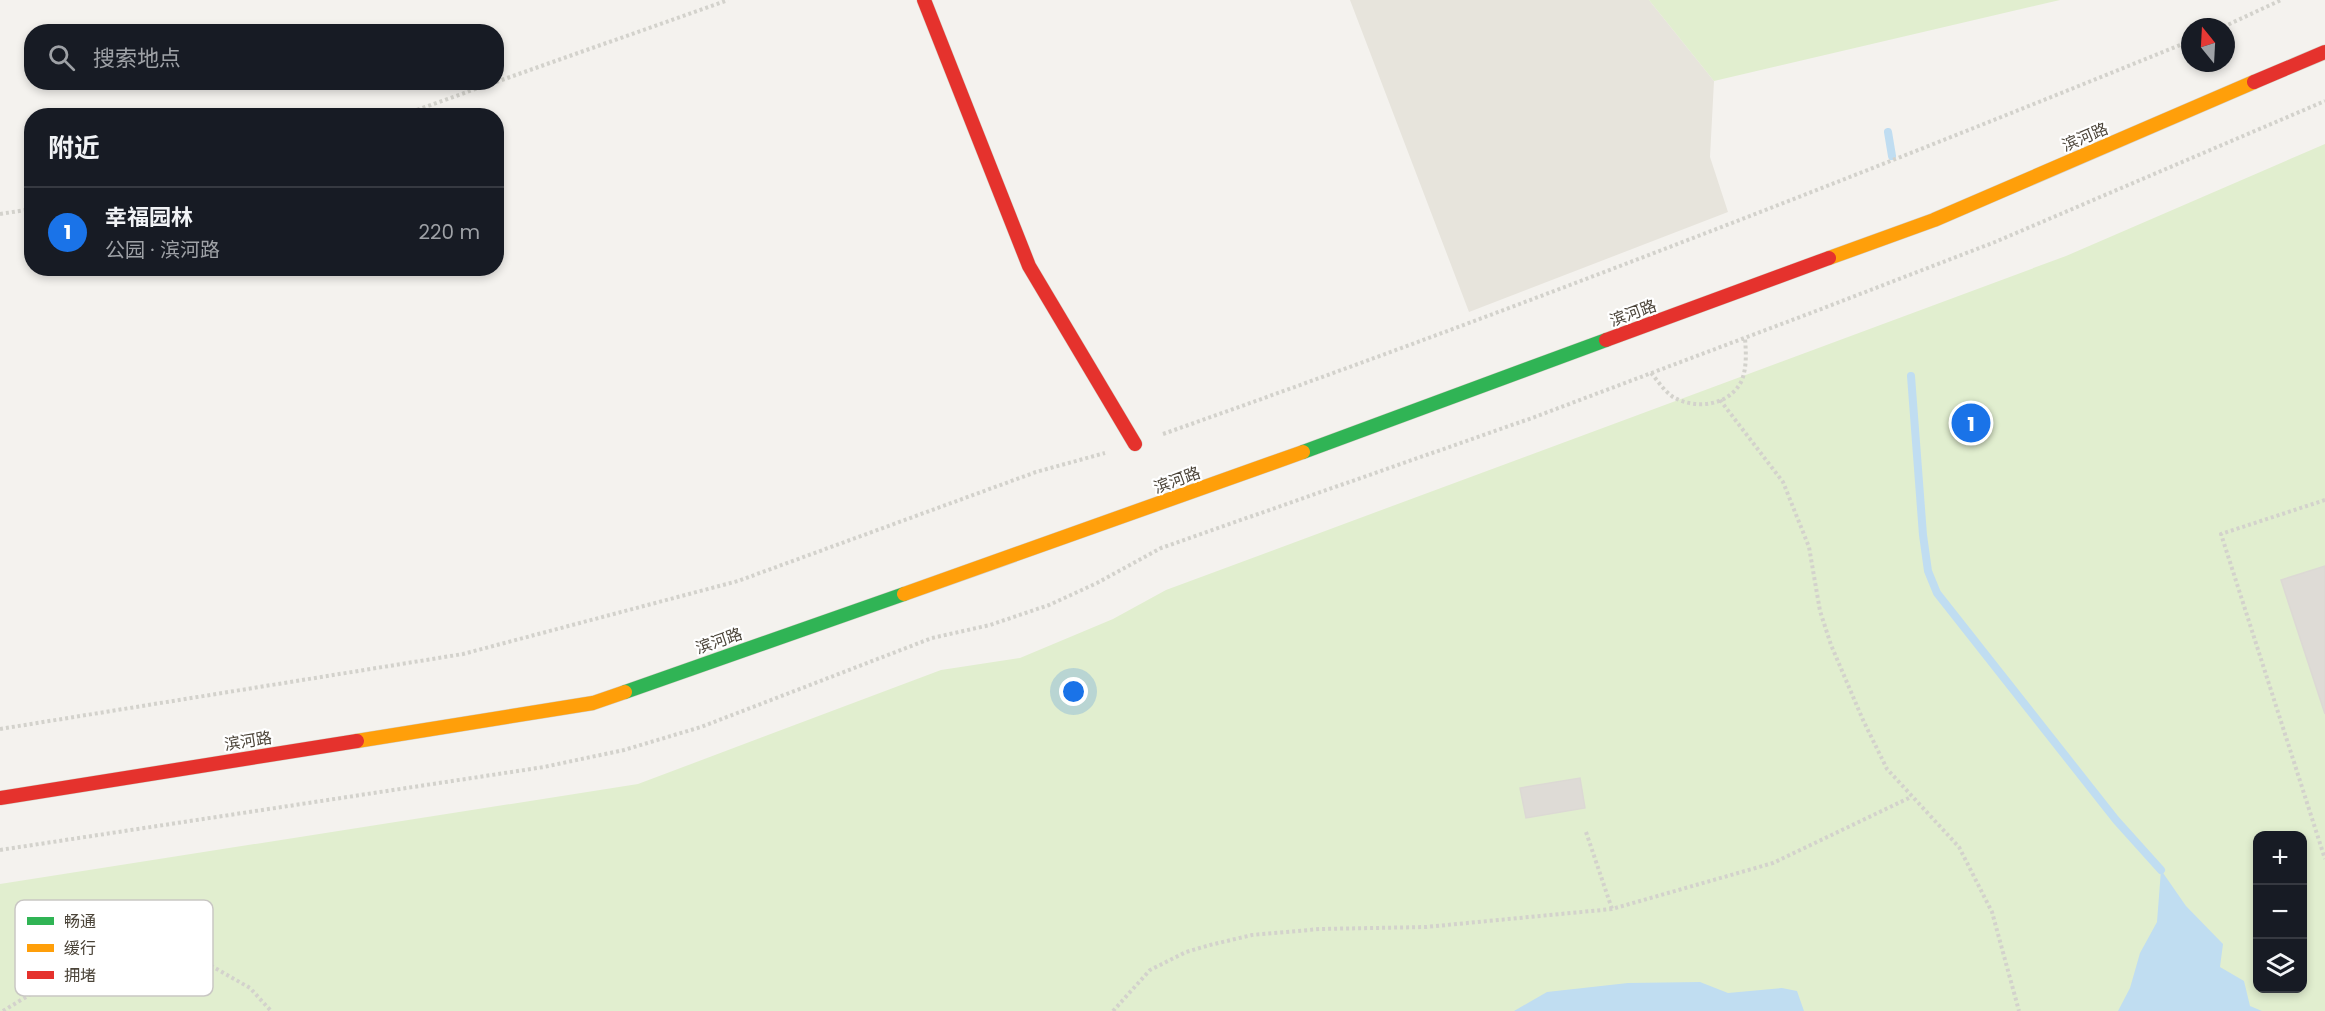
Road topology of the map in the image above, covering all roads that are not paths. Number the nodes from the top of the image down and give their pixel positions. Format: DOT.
graph roads {
  1 [pos="924,0"];
  2 [pos="2325,52"];
  3 [pos="1135,444"];
  4 [pos="0,798"];
  1 -- 3 [label="main road"];
  2 -- 4 [label="main road, 滨河路"];
}
